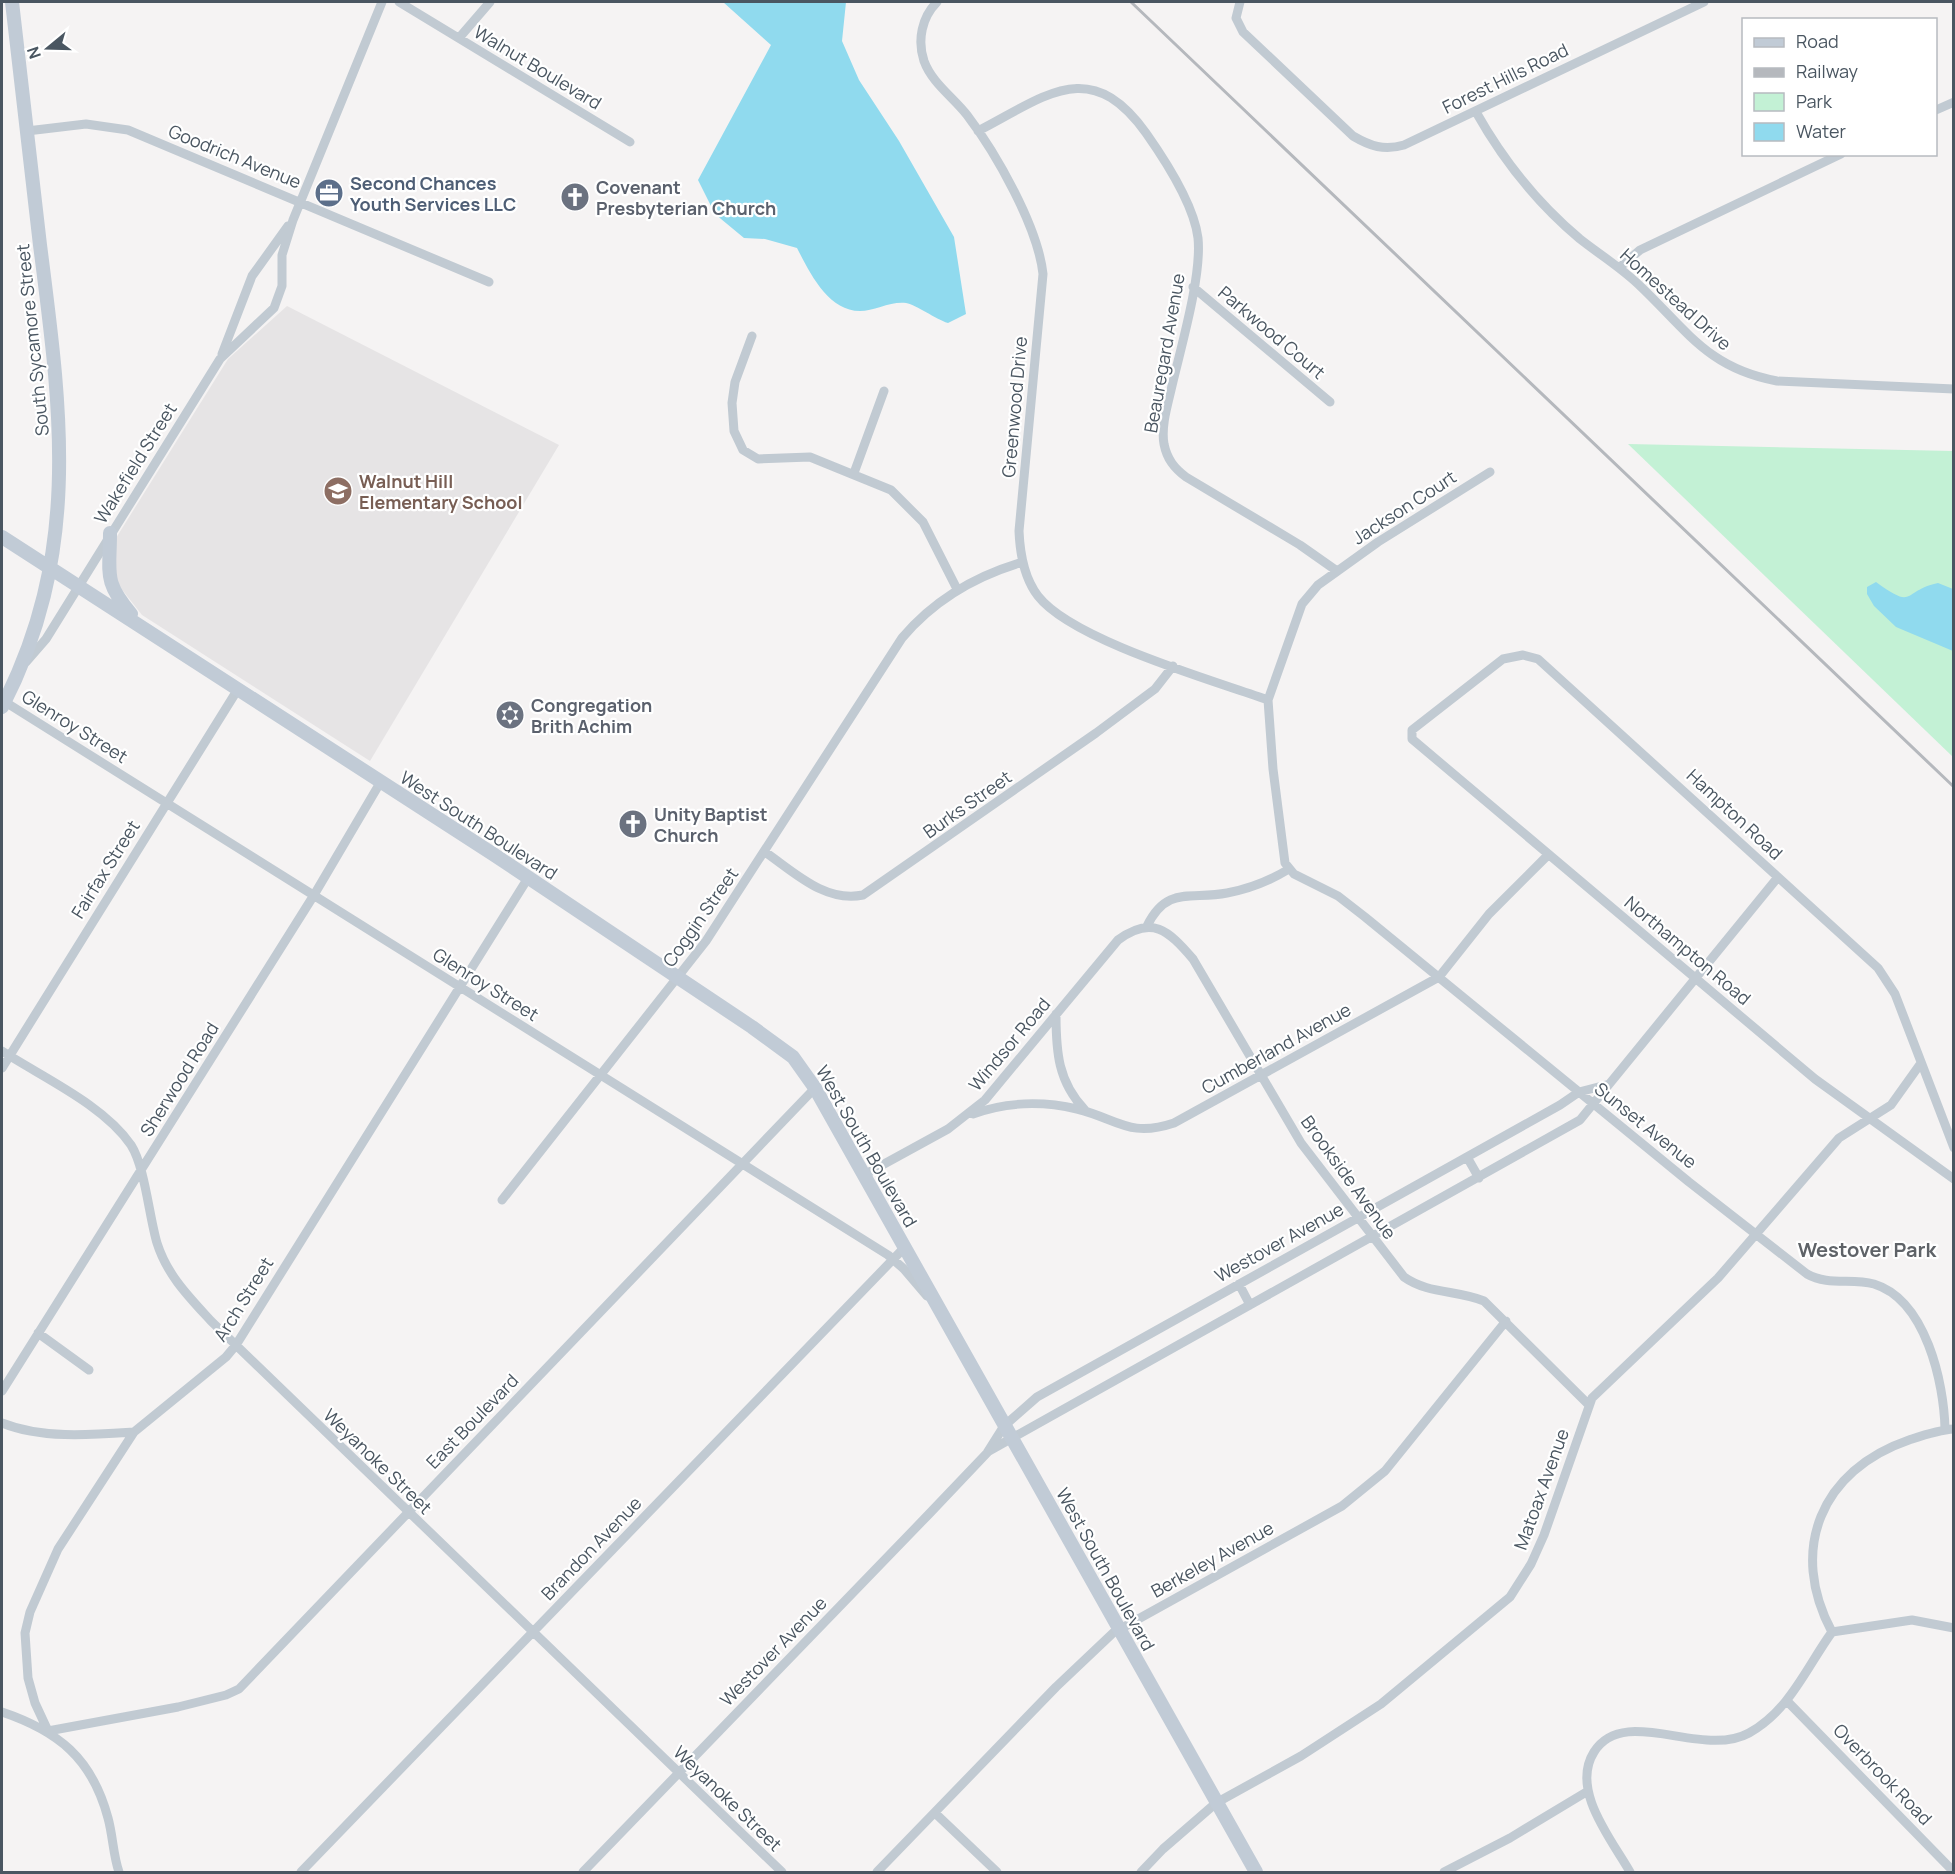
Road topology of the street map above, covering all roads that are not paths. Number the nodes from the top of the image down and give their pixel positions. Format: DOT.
graph roads {
  1 [pos="12,2"];
  2 [pos="382,2"];
  3 [pos="399,2"];
  4 [pos="490,2"];
  5 [pos="937,2"];
  6 [pos="1240,2"];
  7 [pos="1704,2"];
  8 [pos="459,38"];
  9 [pos="1953,102"];
  10 [pos="1937,109"];
  11 [pos="1476,112"];
  12 [pos="978,130"];
  13 [pos="27,131"];
  14 [pos="630,142"];
  15 [pos="1837,156"];
  16 [pos="301,201"];
  17 [pos="293,220"];
  18 [pos="1619,268"];
  19 [pos="489,282"];
  20 [pos="1193,287"];
  21 [pos="752,336"];
  22 [pos="220,359"];
  23 [pos="1953,389"];
  24 [pos="884,391"];
  25 [pos="1330,402"];
  26 [pos="1490,472"];
  27 [pos="854,473"];
  28 [pos="110,533"];
  29 [pos="2,537"];
  30 [pos="1023,562"];
  31 [pos="50,568"];
  32 [pos="1337,571"];
  33 [pos="77,586"];
  34 [pos="957,590"];
  35 [pos="140,625"];
  36 [pos="1173,666"];
  37 [pos="19,671"];
  38 [pos="238,689"];
  39 [pos="1268,700"];
  40 [pos="2,703"];
  41 [pos="1410,735"];
  42 [pos="380,783"];
  43 [pos="166,802"];
  44 [pos="765,852"];
  45 [pos="1548,855"];
  46 [pos="1289,869"];
  47 [pos="1779,877"];
  48 [pos="528,878"];
  49 [pos="314,895"];
  50 [pos="1147,926"];
  51 [pos="679,977"];
  52 [pos="1440,977"];
  53 [pos="1695,978"];
  54 [pos="460,987"];
  55 [pos="1056,1014"];
  56 [pos="5,1053"];
  57 [pos="1921,1063"];
  58 [pos="2,1068"];
  59 [pos="1261,1074"];
  60 [pos="602,1076"];
  61 [pos="1606,1085"];
  62 [pos="815,1088"];
  63 [pos="1579,1092"];
  64 [pos="1594,1104"];
  65 [pos="1087,1112"];
  66 [pos="965,1117"];
  67 [pos="1870,1118"];
  68 [pos="1953,1149"];
  69 [pos="1467,1157"];
  70 [pos="743,1164"];
  71 [pos="140,1172"];
  72 [pos="864,1175"];
  73 [pos="1479,1178"];
  74 [pos="1953,1179"];
  75 [pos="502,1200"];
  76 [pos="1358,1218"];
  77 [pos="1756,1235"];
  78 [pos="1372,1238"];
  79 [pos="905,1247"];
  80 [pos="892,1259"];
  81 [pos="1239,1284"];
  82 [pos="1250,1305"];
  83 [pos="940,1312"];
  84 [pos="1506,1322"];
  85 [pos="38,1334"];
  86 [pos="236,1345"];
  87 [pos="89,1370"];
  88 [pos="2,1391"];
  89 [pos="1589,1405"];
  90 [pos="2,1423"];
  91 [pos="1004,1426"];
  92 [pos="1949,1429"];
  93 [pos="134,1432"];
  94 [pos="1011,1440"];
  95 [pos="987,1453"];
  96 [pos="408,1512"];
  97 [pos="1953,1628"];
  98 [pos="1119,1629"];
  99 [pos="1832,1632"];
  100 [pos="532,1634"];
  101 [pos="1787,1701"];
  102 [pos="2,1712"];
  103 [pos="48,1731"];
  104 [pos="679,1773"];
  105 [pos="1588,1791"];
  106 [pos="1216,1803"];
  107 [pos="935,1813"];
  108 [pos="119,1872"];
  109 [pos="301,1872"];
  110 [pos="583,1872"];
  111 [pos="782,1872"];
  112 [pos="877,1872"];
  113 [pos="997,1872"];
  114 [pos="1142,1872"];
  115 [pos="1256,1872"];
  116 [pos="1444,1872"];
  117 [pos="1630,1872"];
  118 [pos="1953,1872"];
  1 -- 13 [label="street, South Sycamore Street"];
  2 -- 16 [label="street, Wakefield Street"];
  3 -- 8 [label="street, Walnut Boulevard"];
  4 -- 8 [label="street"];
  5 -- 12 [label="street, Greenwood Drive"];
  6 -- 11 [label="street, Forest Hills Road"];
  7 -- 11 [label="street, Forest Hills Road"];
  8 -- 14 [label="street, Walnut Boulevard"];
  9 -- 10 [label="street"];
  11 -- 18 [label="street, Homestead Drive"];
  12 -- 20 [label="street, Beauregard Avenue"];
  12 -- 30 [label="street, Greenwood Drive"];
  13 -- 16 [label="street, Goodrich Avenue"];
  13 -- 31 [label="street, South Sycamore Street"];
  15 -- 18 [label="street"];
  16 -- 17 [label="street, Wakefield Street"];
  16 -- 19 [label="street, Goodrich Avenue"];
  17 -- 22 [label="street, Wakefield Street"];
  17 -- 22 [label="street, Wakefield Street"];
  18 -- 23 [label="street, Homestead Drive"];
  20 -- 25 [label="street, Parkwood Court"];
  20 -- 32 [label="street, Beauregard Avenue"];
  21 -- 27 [label="street"];
  22 -- 28 [label="street, Wakefield Street"];
  24 -- 27 [label="street"];
  26 -- 32 [label="street, Jackson Court"];
  27 -- 34 [label="street"];
  28 -- 33 [label="street, Wakefield Street"];
  28 -- 35 [label="street"];
  29 -- 31 [label="street, West South Boulevard"];
  30 -- 34 [label="street, Coggin Street"];
  30 -- 36 [label="street, Greenwood Drive"];
  31 -- 33 [label="street, West South Boulevard"];
  31 -- 37 [label="street, South Sycamore Street"];
  32 -- 39 [label="street"];
  33 -- 35 [label="street, West South Boulevard"];
  33 -- 37 [label="street, South Sycamore Street"];
  34 -- 44 [label="street, Coggin Street"];
  35 -- 38 [label="street, West South Boulevard"];
  36 -- 39 [label="street, Greenwood Drive"];
  36 -- 44 [label="street, Burks Street"];
  37 -- 40 [label="street, South Sycamore Street"];
  38 -- 42 [label="street, West South Boulevard"];
  38 -- 43 [label="street, Fairfax Street"];
  39 -- 46 [label="street"];
  40 -- 43 [label="street, Glenroy Street"];
  41 -- 45 [label="street, Northampton Road"];
  41 -- 47 [label="street, Hampton Road"];
  42 -- 48 [label="street, West South Boulevard"];
  42 -- 49 [label="street, Sherwood Road"];
  43 -- 49 [label="street, Glenroy Street"];
  43 -- 56 [label="street, Fairfax Street"];
  44 -- 51 [label="street, Coggin Street"];
  45 -- 52 [label="street, Cumberland Avenue"];
  45 -- 53 [label="street, Northampton Road"];
  46 -- 50 [label="street"];
  46 -- 52 [label="street, Sunset Avenue"];
  47 -- 53 [label="street, Westover Avenue"];
  47 -- 57 [label="street, Hampton Road"];
  48 -- 51 [label="street, West South Boulevard"];
  48 -- 54 [label="street, Arch Street"];
  49 -- 54 [label="street, Glenroy Street"];
  49 -- 71 [label="street, Sherwood Road"];
  50 -- 55 [label="street, Windsor Road"];
  50 -- 59 [label="street, Brookside Avenue"];
  51 -- 60 [label="street, Coggin Street"];
  51 -- 62 [label="street, West South Boulevard"];
  52 -- 59 [label="street, Cumberland Avenue"];
  52 -- 63 [label="street, Sunset Avenue"];
  53 -- 61 [label="street, Westover Avenue"];
  53 -- 67 [label="street, Northampton Road"];
  54 -- 60 [label="street, Glenroy Street"];
  54 -- 86 [label="street, Arch Street"];
  55 -- 65 [label="street"];
  55 -- 66 [label="street, Windsor Road"];
  56 -- 58 [label="street, Fairfax Street"];
  56 -- 71 [label="street, Weyanoke Street"];
  57 -- 67 [label="street, Matoax Avenue"];
  57 -- 68 [label="street, Hampton Road"];
  59 -- 65 [label="street, Cumberland Avenue"];
  59 -- 76 [label="street, Brookside Avenue"];
  60 -- 70 [label="street, Glenroy Street"];
  60 -- 75 [label="street, Coggin Street"];
  61 -- 63 [label="street, Westover Avenue"];
  61 -- 64 [label="street, Westover Avenue"];
  62 -- 70 [label="street, East Boulevard"];
  62 -- 72 [label="street, West South Boulevard"];
  63 -- 64 [label="street, Sunset Avenue"];
  63 -- 69 [label="street, Westover Avenue"];
  64 -- 73 [label="street, Westover Avenue"];
  64 -- 77 [label="street, Sunset Avenue"];
  65 -- 66 [label="street, Cumberland Avenue"];
  66 -- 72 [label="street, Windsor Road"];
  67 -- 74 [label="street, Northampton Road"];
  67 -- 77 [label="street, Matoax Avenue"];
  69 -- 73 [label="street"];
  69 -- 76 [label="street, Westover Avenue"];
  70 -- 80 [label="street, Glenroy Street"];
  70 -- 96 [label="street, East Boulevard"];
  71 -- 85 [label="street, Sherwood Road"];
  71 -- 86 [label="street, Weyanoke Street"];
  72 -- 79 [label="street, West South Boulevard"];
  73 -- 78 [label="street, Westover Avenue"];
  76 -- 78 [label="street, Brookside Avenue"];
  76 -- 81 [label="street, Westover Avenue"];
  77 -- 89 [label="street, Matoax Avenue"];
  77 -- 92 [label="street, Sunset Avenue"];
  78 -- 82 [label="street, Westover Avenue"];
  78 -- 84 [label="street, Brookside Avenue"];
  79 -- 80 [label="street, Brandon Avenue"];
  79 -- 83 [label="street, West South Boulevard"];
  80 -- 83 [label="street, Glenroy Street"];
  80 -- 100 [label="street, Brandon Avenue"];
  81 -- 82 [label="street"];
  81 -- 91 [label="street, Westover Avenue"];
  82 -- 94 [label="street, Westover Avenue"];
  83 -- 91 [label="street, West South Boulevard"];
  84 -- 89 [label="street, Brookside Avenue"];
  84 -- 98 [label="street, Berkeley Avenue"];
  85 -- 87 [label="street"];
  85 -- 88 [label="street, Sherwood Road"];
  86 -- 93 [label="street, Arch Street"];
  86 -- 96 [label="street, Weyanoke Street"];
  89 -- 106 [label="street, Matoax Avenue"];
  90 -- 93 [label="street"];
  91 -- 94 [label="street, West South Boulevard"];
  91 -- 95 [label="street, Westover Avenue"];
  92 -- 99 [label="street"];
  93 -- 103 [label="street, Arch Street"];
  94 -- 95 [label="street, Westover Avenue"];
  94 -- 98 [label="street, West South Boulevard"];
  95 -- 104 [label="street, Westover Avenue"];
  96 -- 100 [label="street, Weyanoke Street"];
  96 -- 103 [label="street, East Boulevard"];
  97 -- 99 [label="street"];
  98 -- 106 [label="street, West South Boulevard"];
  98 -- 107 [label="street, Berkeley Avenue"];
  99 -- 101 [label="street"];
  100 -- 104 [label="street, Weyanoke Street"];
  100 -- 109 [label="street, Brandon Avenue"];
  101 -- 105 [label="street"];
  101 -- 118 [label="street, Overbrook Road"];
  102 -- 103 [label="street"];
  103 -- 108 [label="street"];
  104 -- 110 [label="street, Westover Avenue"];
  104 -- 111 [label="street, Weyanoke Street"];
  105 -- 116 [label="street"];
  105 -- 117 [label="street"];
  106 -- 114 [label="street, Matoax Avenue"];
  106 -- 115 [label="street, West South Boulevard"];
  107 -- 112 [label="street, Berkeley Avenue"];
  107 -- 113 [label="street"];
}
